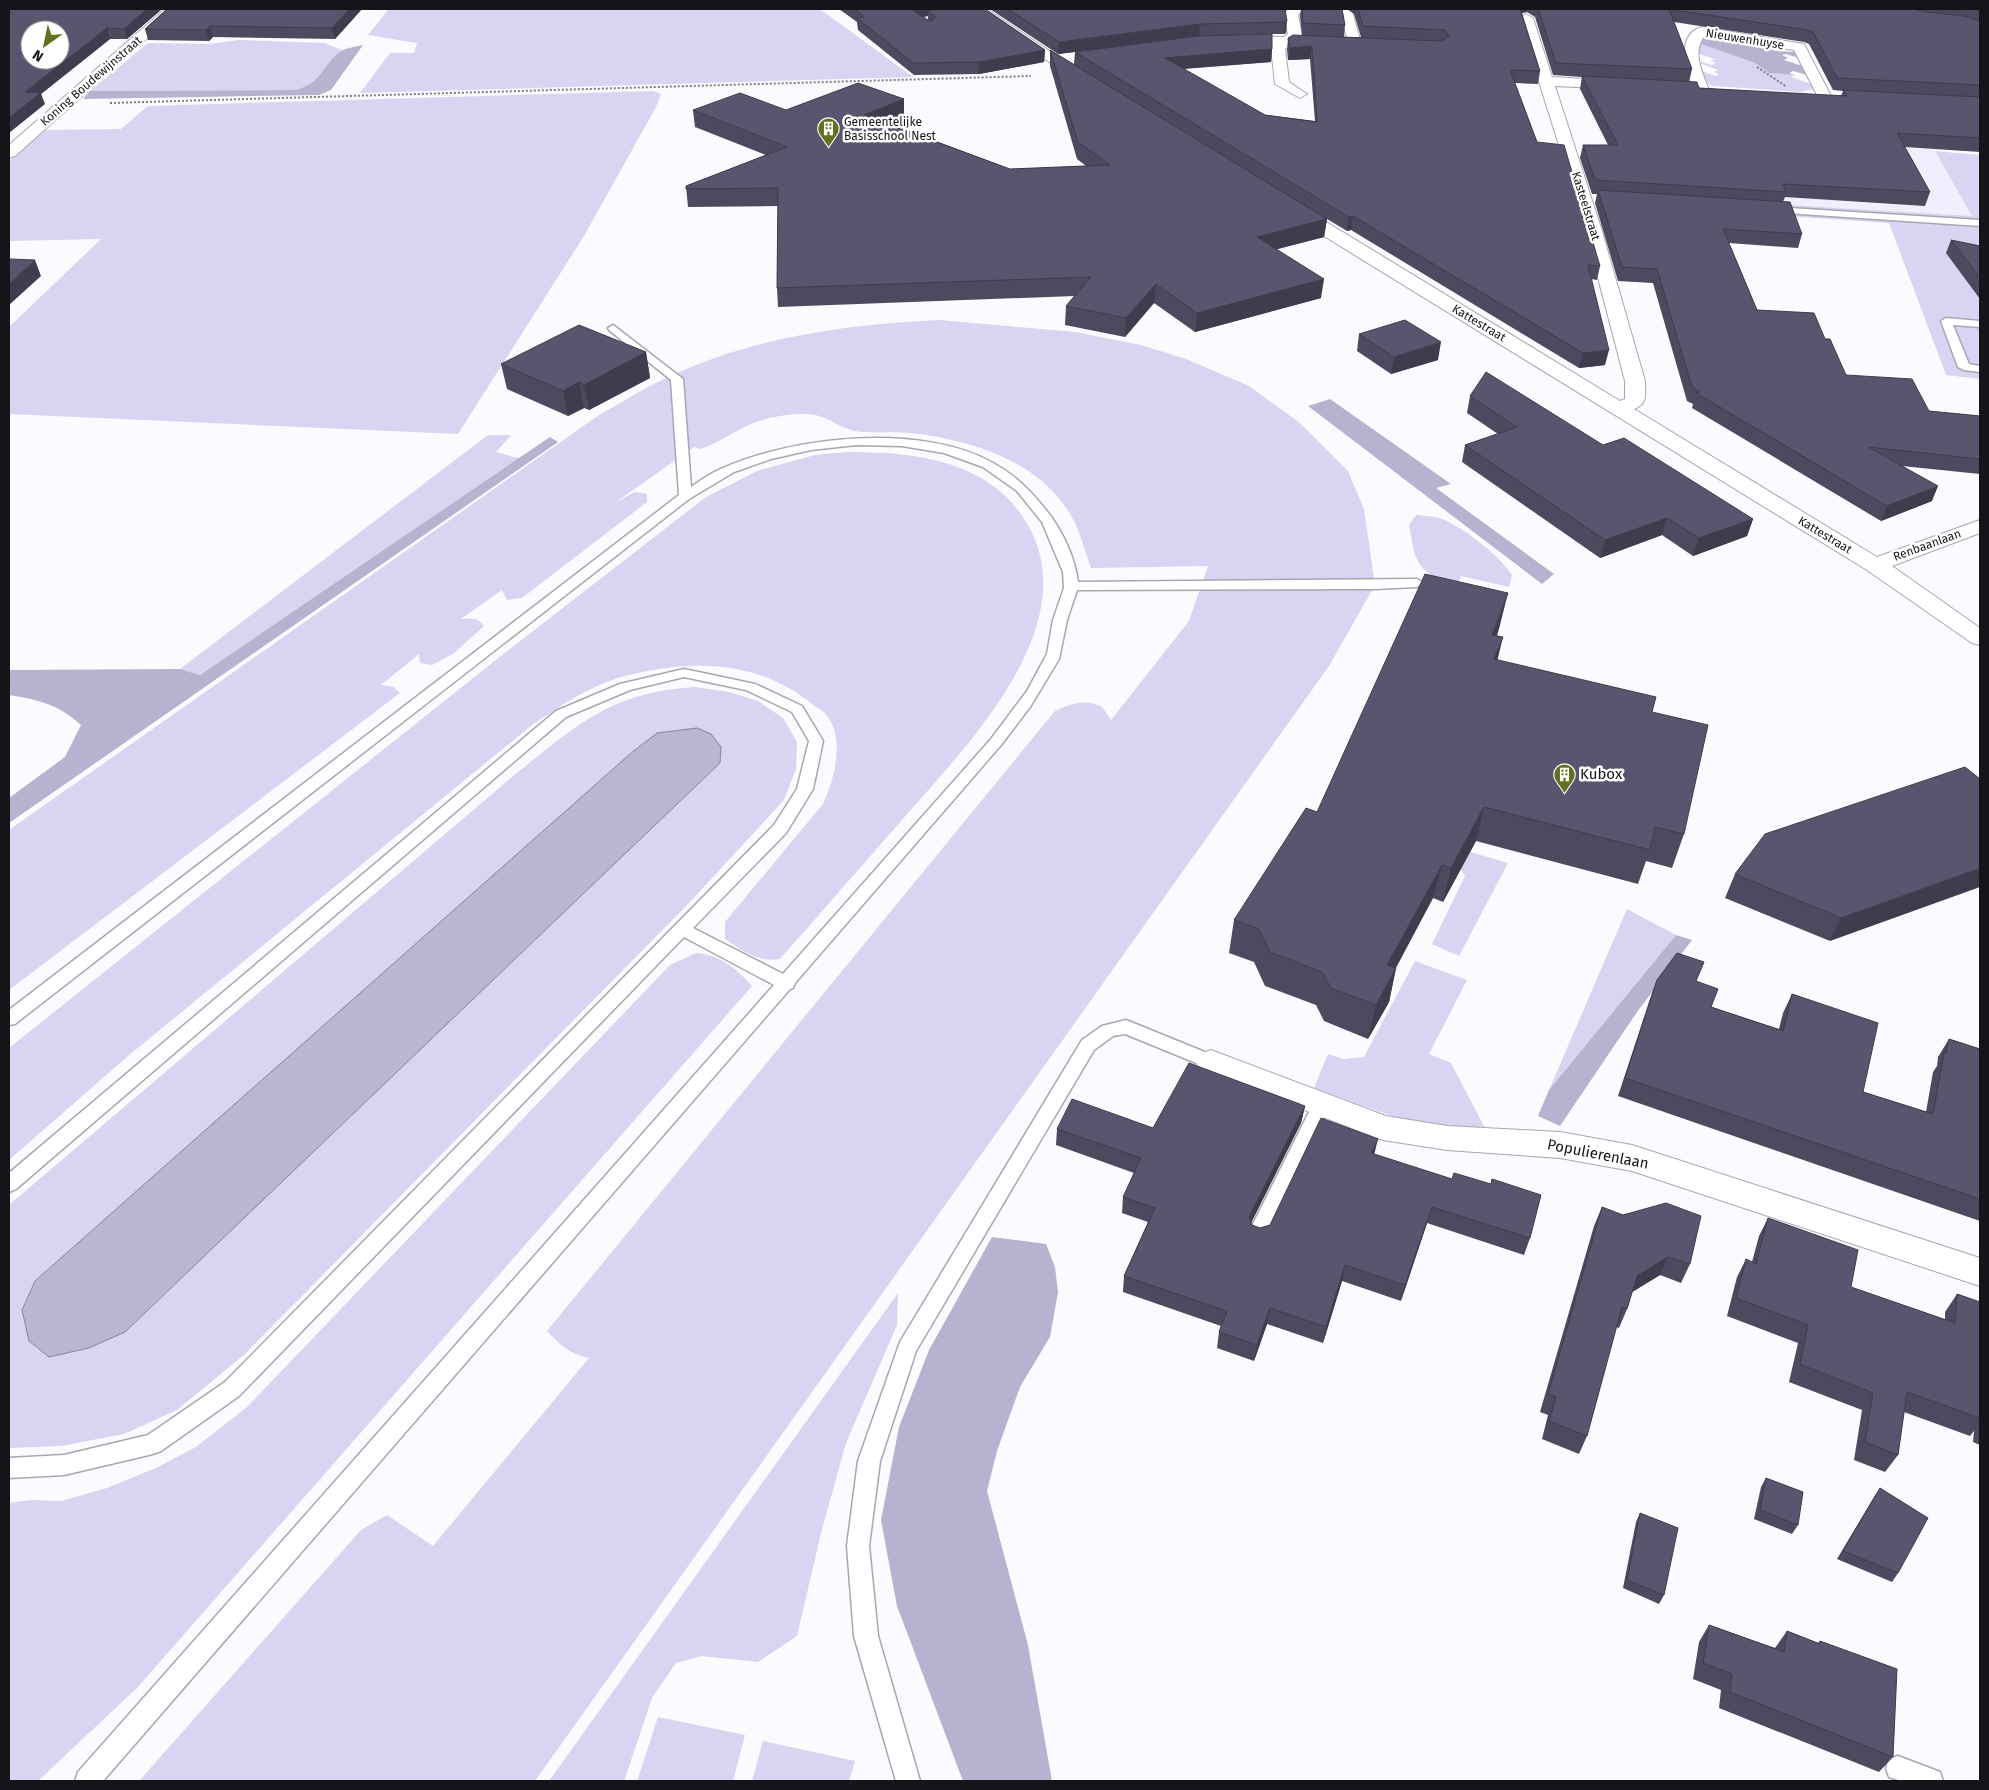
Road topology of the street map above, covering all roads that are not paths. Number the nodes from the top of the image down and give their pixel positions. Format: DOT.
graph roads {
  1 [pos="173,9"];
  2 [pos="976,9"];
  3 [pos="1296,9"];
  4 [pos="1341,9"];
  5 [pos="1514,9"];
  6 [pos="1542,14"];
  7 [pos="1526,18"];
  8 [pos="1288,40"];
  9 [pos="1221,42"];
  10 [pos="1354,43"];
  11 [pos="1370,45"];
  12 [pos="1548,81"];
  13 [pos="1093,85"];
  14 [pos="1635,86"];
  15 [pos="1683,89"];
  16 [pos="1702,90"];
  17 [pos="1720,91"];
  18 [pos="1300,94"];
  19 [pos="1804,95"];
  20 [pos="1824,96"];
  21 [pos="1843,97"];
  22 [pos="9,153"];
  23 [pos="1279,201"];
  24 [pos="1761,210"];
  25 [pos="1979,225"];
  26 [pos="1980,324"];
  27 [pos="613,328"];
  28 [pos="1980,369"];
  29 [pos="1619,408"];
  30 [pos="685,496"];
  31 [pos="1980,526"];
  32 [pos="1875,565"];
  33 [pos="1417,583"];
  34 [pos="1072,586"];
  35 [pos="1980,638"];
  36 [pos="682,929"];
  37 [pos="787,984"];
  38 [pos="9,1019"];
  39 [pos="1211,1062"];
  40 [pos="1321,1105"];
  41 [pos="9,1184"];
  42 [pos="1258,1234"];
  43 [pos="1980,1272"];
  44 [pos="9,1468"];
  45 [pos="1898,1768"];
  46 [pos="87,1781"];
  47 [pos="908,1781"];
  48 [pos="1931,1781"];
  1 -- 22 [label="street, Koning Boudewijnstraat"];
  2 -- 13 [label="street"];
  3 -- 8 [label="street"];
  4 -- 10 [label="street"];
  5 -- 7 [label="street"];
  6 -- 7 [label="street"];
  7 -- 12 [label="street, Kasteelstraat"];
  8 -- 9 [label="street"];
  8 -- 10 [label="street"];
  8 -- 18 [label="street"];
  10 -- 11 [label="street"];
  12 -- 14 [label="street"];
  12 -- 29 [label="street, Kasteelstraat"];
  15 -- 16 [label="street"];
  16 -- 17 [label="street"];
  16 -- 20 [label="street, Nieuwenhuyse"];
  19 -- 20 [label="street"];
  20 -- 21 [label="street"];
  23 -- 29 [label="street, Kattestraat"];
  24 -- 25 [label="lane"];
  26 -- 28 [label="lane"];
  27 -- 30 [label="lane"];
  29 -- 32 [label="street, Kattestraat"];
  30 -- 34 [label="lane"];
  30 -- 38 [label="lane"];
  31 -- 32 [label="street, Renbaanlaan"];
  32 -- 35 [label="street, Kattestraat"];
  33 -- 34 [label="lane"];
  34 -- 37 [label="lane"];
  36 -- 37 [label="lane"];
  36 -- 41 [label="lane"];
  36 -- 44 [label="lane"];
  37 -- 46 [label="lane"];
  39 -- 40 [label="street, Populierenlaan"];
  39 -- 47 [label="lane"];
  40 -- 42 [label="lane"];
  40 -- 43 [label="street, Populierenlaan"];
  45 -- 48 [label="lane"];
}
